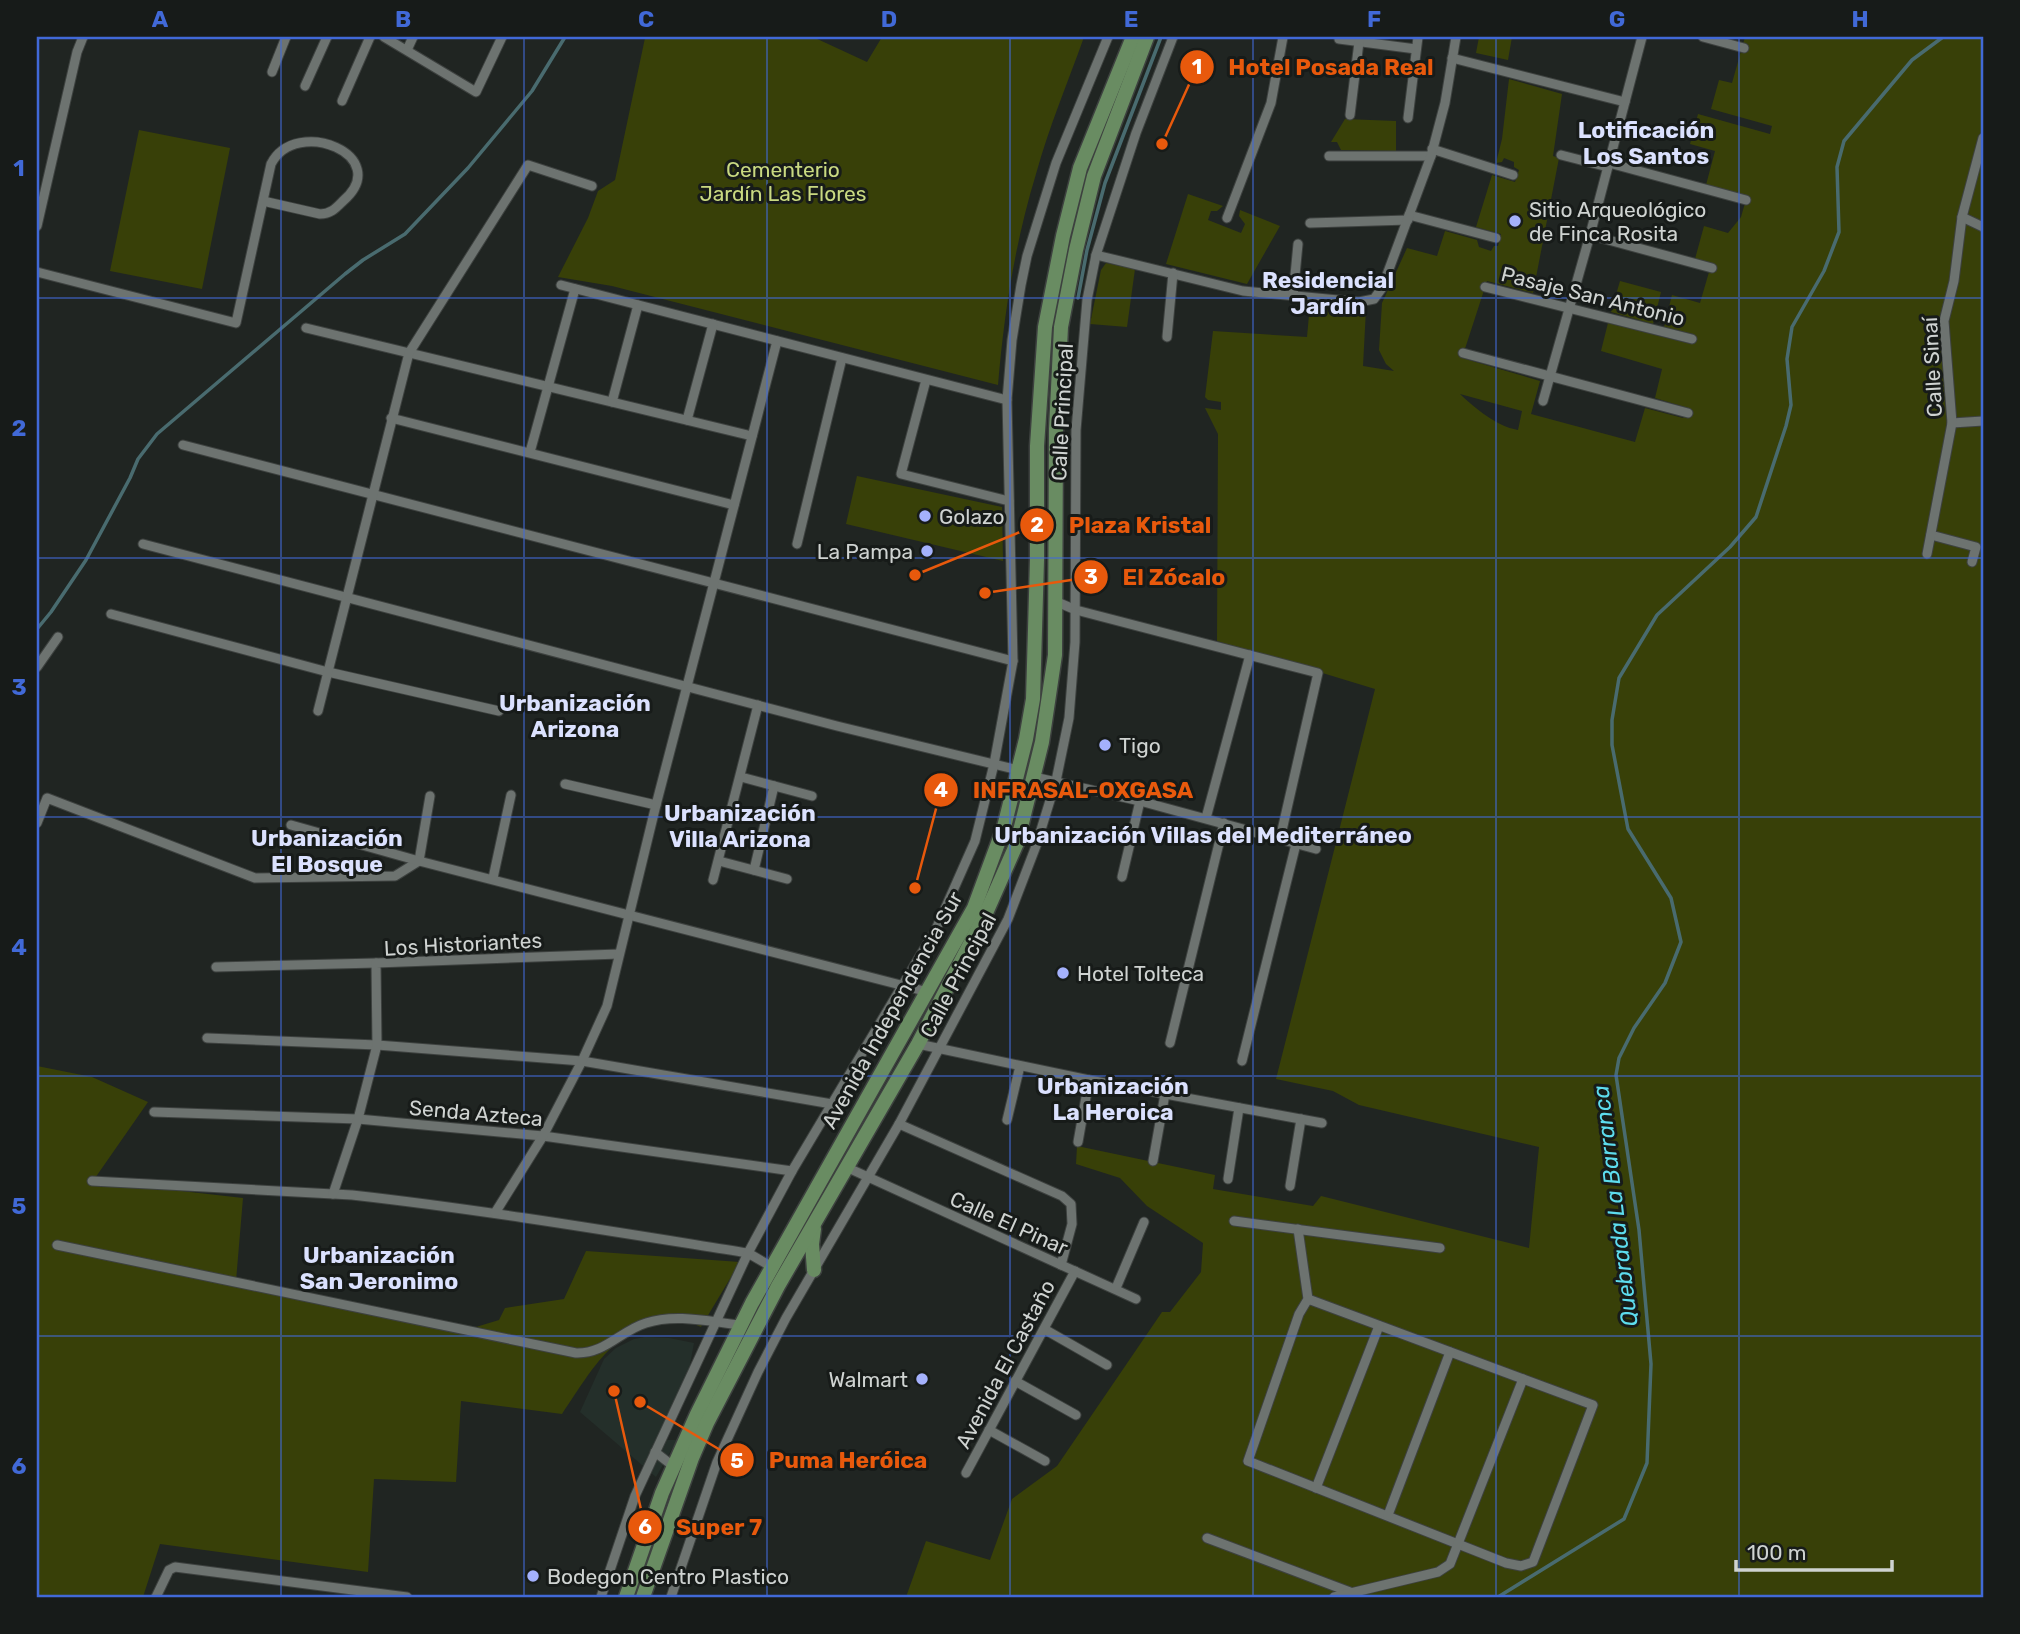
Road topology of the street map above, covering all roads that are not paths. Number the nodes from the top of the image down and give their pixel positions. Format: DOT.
graph roads {
  1 [pos="83,37"];
  2 [pos="286,37"];
  3 [pos="327,37"];
  4 [pos="370,37"];
  5 [pos="384,37"];
  6 [pos="413,37"];
  7 [pos="502,37"];
  8 [pos="1108,37"];
  9 [pos="1133,37"];
  10 [pos="1147,37"];
  11 [pos="1172,37"];
  12 [pos="1283,37"];
  13 [pos="1418,37"];
  14 [pos="1456,37"];
  15 [pos="1642,37"];
  16 [pos="1703,37"];
  17 [pos="1339,38"];
  18 [pos="1359,42"];
  19 [pos="1744,48"];
  20 [pos="1416,49"];
  21 [pos="407,50"];
  22 [pos="1452,58"];
  23 [pos="272,72"];
  24 [pos="305,86"];
  25 [pos="342,101"];
  26 [pos="1625,102"];
  27 [pos="1350,115"];
  28 [pos="1408,118"];
  29 [pos="1983,138"];
  30 [pos="1432,153"];
  31 [pos="1561,155"];
  32 [pos="1329,156"];
  33 [pos="1609,165"];
  34 [pos="1513,175"];
  35 [pos="592,186"];
  36 [pos="1746,200"];
  37 [pos="263,201"];
  38 [pos="1409,217"];
  39 [pos="1962,217"];
  40 [pos="1227,218"];
  41 [pos="1310,223"];
  42 [pos="37,226"];
  43 [pos="1983,227"];
  44 [pos="1590,235"];
  45 [pos="1496,238"];
  46 [pos="1298,244"];
  47 [pos="1096,255"];
  48 [pos="1712,268"];
  49 [pos="37,272"];
  50 [pos="1173,273"];
  51 [pos="561,285"];
  52 [pos="1485,287"];
  53 [pos="575,289"];
  54 [pos="1293,296"];
  55 [pos="638,305"];
  56 [pos="1568,308"];
  57 [pos="713,324"];
  58 [pos="306,328"];
  59 [pos="1167,337"];
  60 [pos="1692,339"];
  61 [pos="777,341"];
  62 [pos="409,353"];
  63 [pos="1463,353"];
  64 [pos="842,358"];
  65 [pos="1549,378"];
  66 [pos="926,380"];
  67 [pos="548,387"];
  68 [pos="1007,400"];
  69 [pos="1543,401"];
  70 [pos="612,402"];
  71 [pos="1688,413"];
  72 [pos="391,418"];
  73 [pos="687,420"];
  74 [pos="1983,421"];
  75 [pos="1952,423"];
  76 [pos="1056,429"];
  77 [pos="1076,430"];
  78 [pos="752,436"];
  79 [pos="183,445"];
  80 [pos="530,452"];
  81 [pos="372,495"];
  82 [pos="1009,501"];
  83 [pos="734,505"];
  84 [pos="1931,535"];
  85 [pos="143,544"];
  86 [pos="797,544"];
  87 [pos="1927,554"];
  88 [pos="1972,562"];
  89 [pos="715,582"];
  90 [pos="346,599"];
  91 [pos="1057,603"];
  92 [pos="1076,610"];
  93 [pos="111,614"];
  94 [pos="58,636"];
  95 [pos="1250,655"];
  96 [pos="1013,661"];
  97 [pos="37,667"];
  98 [pos="328,672"];
  99 [pos="687,686"];
  100 [pos="758,705"];
  101 [pos="318,711"];
  102 [pos="499,711"];
  103 [pos="994,764"];
  104 [pos="1018,770"];
  105 [pos="741,777"];
  106 [pos="1034,777"];
  107 [pos="1056,781"];
  108 [pos="565,784"];
  109 [pos="774,786"];
  110 [pos="511,795"];
  111 [pos="430,796"];
  112 [pos="812,796"];
  113 [pos="1140,801"];
  114 [pos="656,805"];
  115 [pos="1206,818"];
  116 [pos="37,823"];
  117 [pos="1224,823"];
  118 [pos="291,824"];
  119 [pos="1280,839"];
  120 [pos="1296,844"];
  121 [pos="1315,849"];
  122 [pos="419,861"];
  123 [pos="719,861"];
  124 [pos="754,870"];
  125 [pos="1122,877"];
  126 [pos="493,878"];
  127 [pos="787,879"];
  128 [pos="713,880"];
  129 [pos="630,914"];
  130 [pos="619,954"];
  131 [pos="376,963"];
  132 [pos="216,967"];
  133 [pos="901,984"];
  134 [pos="929,992"];
  135 [pos="207,1038"];
  136 [pos="1170,1043"];
  137 [pos="918,1044"];
  138 [pos="377,1045"];
  139 [pos="939,1049"];
  140 [pos="582,1061"];
  141 [pos="1242,1061"];
  142 [pos="1020,1066"];
  143 [pos="1089,1080"];
  144 [pos="1165,1094"];
  145 [pos="832,1104"];
  146 [pos="1240,1108"];
  147 [pos="155,1112"];
  148 [pos="358,1119"];
  149 [pos="1301,1119"];
  150 [pos="1007,1120"];
  151 [pos="1322,1123"];
  152 [pos="899,1124"];
  153 [pos="543,1136"];
  154 [pos="1078,1142"];
  155 [pos="1153,1161"];
  156 [pos="846,1167"];
  157 [pos="792,1171"];
  158 [pos="867,1179"];
  159 [pos="1228,1179"];
  160 [pos="92,1181"];
  161 [pos="1290,1186"];
  162 [pos="333,1194"];
  163 [pos="495,1213"];
  164 [pos="815,1220"];
  165 [pos="1234,1221"];
  166 [pos="1144,1222"];
  167 [pos="1298,1229"];
  168 [pos="57,1245"];
  169 [pos="1440,1248"];
  170 [pos="748,1253"];
  171 [pos="1061,1265"];
  172 [pos="772,1267"];
  173 [pos="814,1270"];
  174 [pos="1075,1271"];
  175 [pos="1116,1288"];
  176 [pos="1136,1299"];
  177 [pos="1308,1299"];
  178 [pos="718,1322"];
  179 [pos="741,1325"];
  180 [pos="1379,1326"];
  181 [pos="1044,1329"];
  182 [pos="1450,1352"];
  183 [pos="1107,1365"];
  184 [pos="1523,1379"];
  185 [pos="1015,1381"];
  186 [pos="1076,1415"];
  187 [pos="989,1430"];
  188 [pos="655,1452"];
  189 [pos="1045,1461"];
  190 [pos="673,1466"];
  191 [pos="966,1473"];
  192 [pos="1316,1488"];
  193 [pos="1388,1515"];
  194 [pos="1207,1538"];
  195 [pos="1460,1544"];
  196 [pos="1350,1592"];
  197 [pos="379,1595"];
  198 [pos="156,1597"];
  199 [pos="407,1597"];
  200 [pos="601,1597"];
  201 [pos="626,1597"];
  202 [pos="643,1597"];
  203 [pos="671,1597"];
  204 [pos="1334,1597"];
  1 -- 42 [label="street"];
  2 -- 23 [label="street"];
  3 -- 24 [label="street"];
  4 -- 25 [label="street"];
  5 -- 21 [label="street"];
  6 -- 21 [label="street"];
  7 -- 21 [label="street"];
  8 -- 68 [label="street"];
  9 -- 104 [label="highway, Avenida Independencia Sur"];
  10 -- 76 [label="highway, Avenida Independencia Sur"];
  11 -- 47 [label="street, Calle Principal"];
  12 -- 40 [label="street"];
  13 -- 20 [label="street"];
  14 -- 22 [label="street"];
  15 -- 26 [label="street"];
  16 -- 19 [label="street"];
  17 -- 18 [label="street"];
  18 -- 20 [label="street"];
  18 -- 27 [label="street"];
  20 -- 28 [label="street"];
  22 -- 26 [label="street"];
  22 -- 30 [label="street"];
  26 -- 33 [label="street"];
  29 -- 39 [label="street, Calle Sinaí"];
  30 -- 32 [label="street"];
  30 -- 34 [label="street"];
  30 -- 38 [label="street"];
  31 -- 33 [label="street"];
  33 -- 36 [label="street"];
  33 -- 44 [label="street"];
  35 -- 62 [label="street"];
  37 -- 37 [label="street"];
  37 -- 49 [label="street"];
  38 -- 41 [label="street"];
  38 -- 45 [label="street"];
  38 -- 54 [label="street"];
  39 -- 43 [label="street"];
  39 -- 75 [label="street, Calle Sinaí"];
  44 -- 48 [label="street"];
  44 -- 56 [label="street"];
  46 -- 54 [label="street"];
  47 -- 50 [label="street"];
  47 -- 77 [label="street, Calle Principal"];
  50 -- 54 [label="street"];
  50 -- 59 [label="street"];
  51 -- 53 [label="street"];
  52 -- 56 [label="street, Pasaje San Antonio"];
  53 -- 55 [label="street"];
  53 -- 67 [label="street"];
  55 -- 57 [label="street"];
  55 -- 70 [label="street"];
  56 -- 60 [label="street, Pasaje San Antonio"];
  56 -- 65 [label="street"];
  57 -- 61 [label="street"];
  57 -- 73 [label="street"];
  58 -- 62 [label="street"];
  61 -- 64 [label="street"];
  61 -- 78 [label="street"];
  62 -- 67 [label="street"];
  62 -- 72 [label="street"];
  63 -- 65 [label="street"];
  64 -- 66 [label="street"];
  64 -- 86 [label="street"];
  65 -- 69 [label="street"];
  65 -- 71 [label="street"];
  66 -- 68 [label="street"];
  66 -- 82 [label="street"];
  67 -- 70 [label="street"];
  67 -- 80 [label="street"];
  68 -- 82 [label="street"];
  70 -- 73 [label="street"];
  72 -- 80 [label="street"];
  72 -- 81 [label="street"];
  73 -- 78 [label="street"];
  74 -- 75 [label="street"];
  75 -- 84 [label="street, Calle Sinaí"];
  76 -- 77 [label="street"];
  76 -- 91 [label="highway, Avenida Independencia Sur"];
  77 -- 92 [label="street, Calle Principal"];
  78 -- 83 [label="street"];
  79 -- 81 [label="street"];
  80 -- 83 [label="street"];
  81 -- 89 [label="street"];
  81 -- 90 [label="street"];
  82 -- 96 [label="street"];
  83 -- 89 [label="street"];
  84 -- 87 [label="street, Calle Sinaí"];
  84 -- 88 [label="street"];
  85 -- 90 [label="street"];
  89 -- 96 [label="street"];
  89 -- 99 [label="street"];
  90 -- 98 [label="street"];
  90 -- 99 [label="street"];
  91 -- 92 [label="street"];
  91 -- 106 [label="highway, Avenida Independencia Sur"];
  92 -- 95 [label="street"];
  92 -- 107 [label="street, Calle Principal"];
  93 -- 98 [label="street"];
  94 -- 97 [label="street"];
  95 -- 115 [label="street"];
  95 -- 119 [label="street"];
  96 -- 103 [label="street"];
  98 -- 101 [label="street"];
  98 -- 102 [label="street"];
  99 -- 100 [label="street"];
  99 -- 114 [label="street"];
  100 -- 103 [label="street"];
  100 -- 105 [label="street"];
  103 -- 104 [label="street"];
  103 -- 133 [label="street"];
  104 -- 134 [label="highway, Avenida Independencia Sur"];
  105 -- 109 [label="street"];
  105 -- 123 [label="street"];
  106 -- 107 [label="street"];
  106 -- 137 [label="highway, Avenida Independencia Sur"];
  107 -- 113 [label="street"];
  107 -- 139 [label="street, Calle Principal"];
  108 -- 114 [label="street"];
  109 -- 112 [label="street"];
  109 -- 124 [label="street"];
  110 -- 126 [label="street"];
  111 -- 122 [label="street"];
  113 -- 115 [label="street"];
  113 -- 125 [label="street"];
  114 -- 129 [label="street"];
  115 -- 117 [label="street"];
  116 -- 122 [label="street"];
  117 -- 119 [label="street"];
  117 -- 136 [label="street"];
  118 -- 122 [label="street"];
  119 -- 120 [label="street"];
  120 -- 121 [label="street"];
  120 -- 141 [label="street"];
  122 -- 126 [label="street"];
  123 -- 124 [label="street"];
  123 -- 128 [label="street"];
  124 -- 127 [label="street"];
  126 -- 129 [label="street"];
  129 -- 130 [label="street"];
  129 -- 133 [label="street"];
  130 -- 131 [label="street, Los Historiantes"];
  130 -- 140 [label="street"];
  131 -- 132 [label="street"];
  131 -- 138 [label="street, Los Historiantes"];
  133 -- 134 [label="street"];
  133 -- 145 [label="street"];
  134 -- 172 [label="highway, Avenida Independencia Sur"];
  135 -- 138 [label="street"];
  137 -- 139 [label="street, Calle Principal"];
  137 -- 156 [label="highway, Avenida Independencia Sur"];
  138 -- 140 [label="street"];
  138 -- 148 [label="street, Los Historiantes"];
  139 -- 142 [label="street, Calle Principal"];
  139 -- 152 [label="street, Calle Principal"];
  140 -- 145 [label="street"];
  140 -- 153 [label="street"];
  142 -- 143 [label="street, Calle Principal"];
  142 -- 150 [label="street"];
  143 -- 144 [label="street, Calle Principal"];
  143 -- 154 [label="street"];
  144 -- 146 [label="street, Calle Principal"];
  144 -- 155 [label="street"];
  145 -- 157 [label="street"];
  146 -- 149 [label="street, Calle Principal"];
  146 -- 159 [label="street"];
  147 -- 148 [label="street, Senda Azteca"];
  148 -- 153 [label="street, Senda Azteca"];
  148 -- 162 [label="street, Los Historiantes"];
  149 -- 151 [label="street, Calle Principal"];
  149 -- 161 [label="street"];
  152 -- 158 [label="street, Calle Principal"];
  152 -- 171 [label="street"];
  153 -- 157 [label="street, Senda Azteca"];
  153 -- 163 [label="street"];
  156 -- 158 [label="street, Calle El Pinar"];
  156 -- 164 [label="highway, Avenida Independencia Sur"];
  157 -- 170 [label="street"];
  158 -- 171 [label="street, Calle El Pinar"];
  158 -- 173 [label="street, Calle Principal"];
  160 -- 162 [label="street"];
  162 -- 163 [label="street"];
  163 -- 170 [label="street"];
  164 -- 173 [label="highway"];
  164 -- 202 [label="highway, Avenida Independencia Sur"];
  165 -- 167 [label="street"];
  166 -- 175 [label="street"];
  167 -- 169 [label="street"];
  167 -- 177 [label="street"];
  168 -- 178 [label="street"];
  170 -- 172 [label="street"];
  170 -- 178 [label="street"];
  171 -- 174 [label="street, Calle El Pinar"];
  172 -- 179 [label="highway, Avenida Independencia Sur"];
  173 -- 203 [label="street, Calle Principal"];
  174 -- 175 [label="street, Calle El Pinar"];
  174 -- 181 [label="street, Avenida El Castaño"];
  175 -- 176 [label="street, Calle El Pinar"];
  177 -- 180 [label="street"];
  177 -- 192 [label="street"];
  178 -- 179 [label="street"];
  178 -- 188 [label="street"];
  179 -- 190 [label="highway, Avenida Independencia Sur"];
  180 -- 182 [label="street"];
  180 -- 192 [label="street"];
  181 -- 183 [label="street"];
  181 -- 185 [label="street, Avenida El Castaño"];
  182 -- 184 [label="street"];
  182 -- 193 [label="street"];
  184 -- 195 [label="street"];
  184 -- 195 [label="street"];
  185 -- 186 [label="street"];
  185 -- 187 [label="street, Avenida El Castaño"];
  187 -- 189 [label="street"];
  187 -- 191 [label="street, Avenida El Castaño"];
  188 -- 190 [label="street"];
  188 -- 200 [label="street"];
  190 -- 201 [label="highway, Avenida Independencia Sur"];
  192 -- 193 [label="street"];
  193 -- 195 [label="street"];
  194 -- 196 [label="street"];
  195 -- 196 [label="street"];
  196 -- 204 [label="street"];
  197 -- 198 [label="street"];
  197 -- 199 [label="street"];
}
